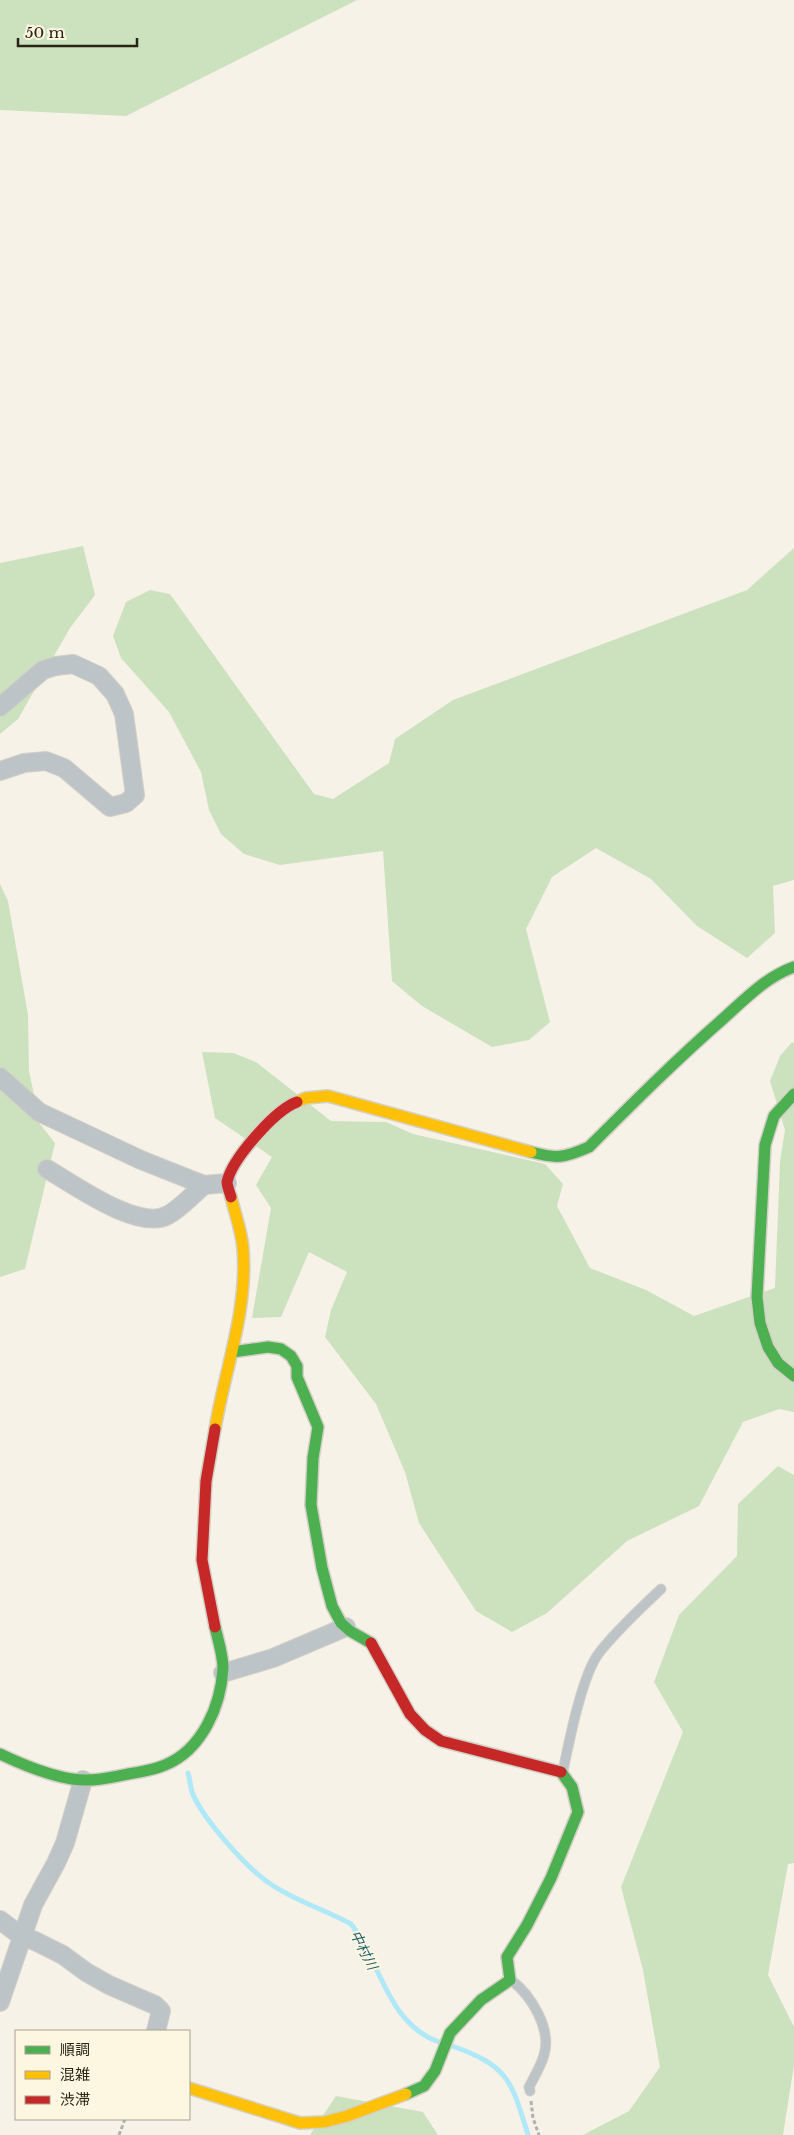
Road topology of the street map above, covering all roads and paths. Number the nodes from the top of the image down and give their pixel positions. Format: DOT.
graph roads {
  1 [pos="0,707"];
  2 [pos="0,771"];
  3 [pos="794,967"];
  4 [pos="0,1078"];
  5 [pos="794,1094"];
  6 [pos="47,1169"];
  7 [pos="227,1183"];
  8 [pos="204,1185"];
  9 [pos="232,1352"];
  10 [pos="794,1376"];
  11 [pos="660,1589"];
  12 [pos="346,1627"];
  13 [pos="223,1673"];
  14 [pos="0,1754"];
  15 [pos="563,1773"];
  16 [pos="83,1780"];
  17 [pos="0,1920"];
  18 [pos="21,1936"];
  19 [pos="510,1980"];
  20 [pos="0,2002"];
  21 [pos="156,2030"];
  22 [pos="190,2088"];
  23 [pos="530,2091"];
  24 [pos="125,2120"];
  25 [pos="119,2135"];
  26 [pos="539,2135"];
  1 -- 2 [label="street"];
  3 -- 7 [label="street"];
  4 -- 8 [label="street"];
  5 -- 10 [label="street"];
  6 -- 8 [label="street"];
  7 -- 8 [label="street"];
  7 -- 9 [label="street"];
  9 -- 12 [label="street"];
  9 -- 13 [label="street"];
  11 -- 15 [label="lane"];
  12 -- 13 [label="street"];
  12 -- 15 [label="street"];
  13 -- 16 [label="street"];
  14 -- 16 [label="street"];
  15 -- 19 [label="street"];
  16 -- 18 [label="street"];
  17 -- 18 [label="street"];
  18 -- 20 [label="street"];
  18 -- 21 [label="street"];
  19 -- 22 [label="street"];
  19 -- 23 [label="lane"];
  23 -- 26 [label="path"];
  24 -- 25 [label="path"];
}
